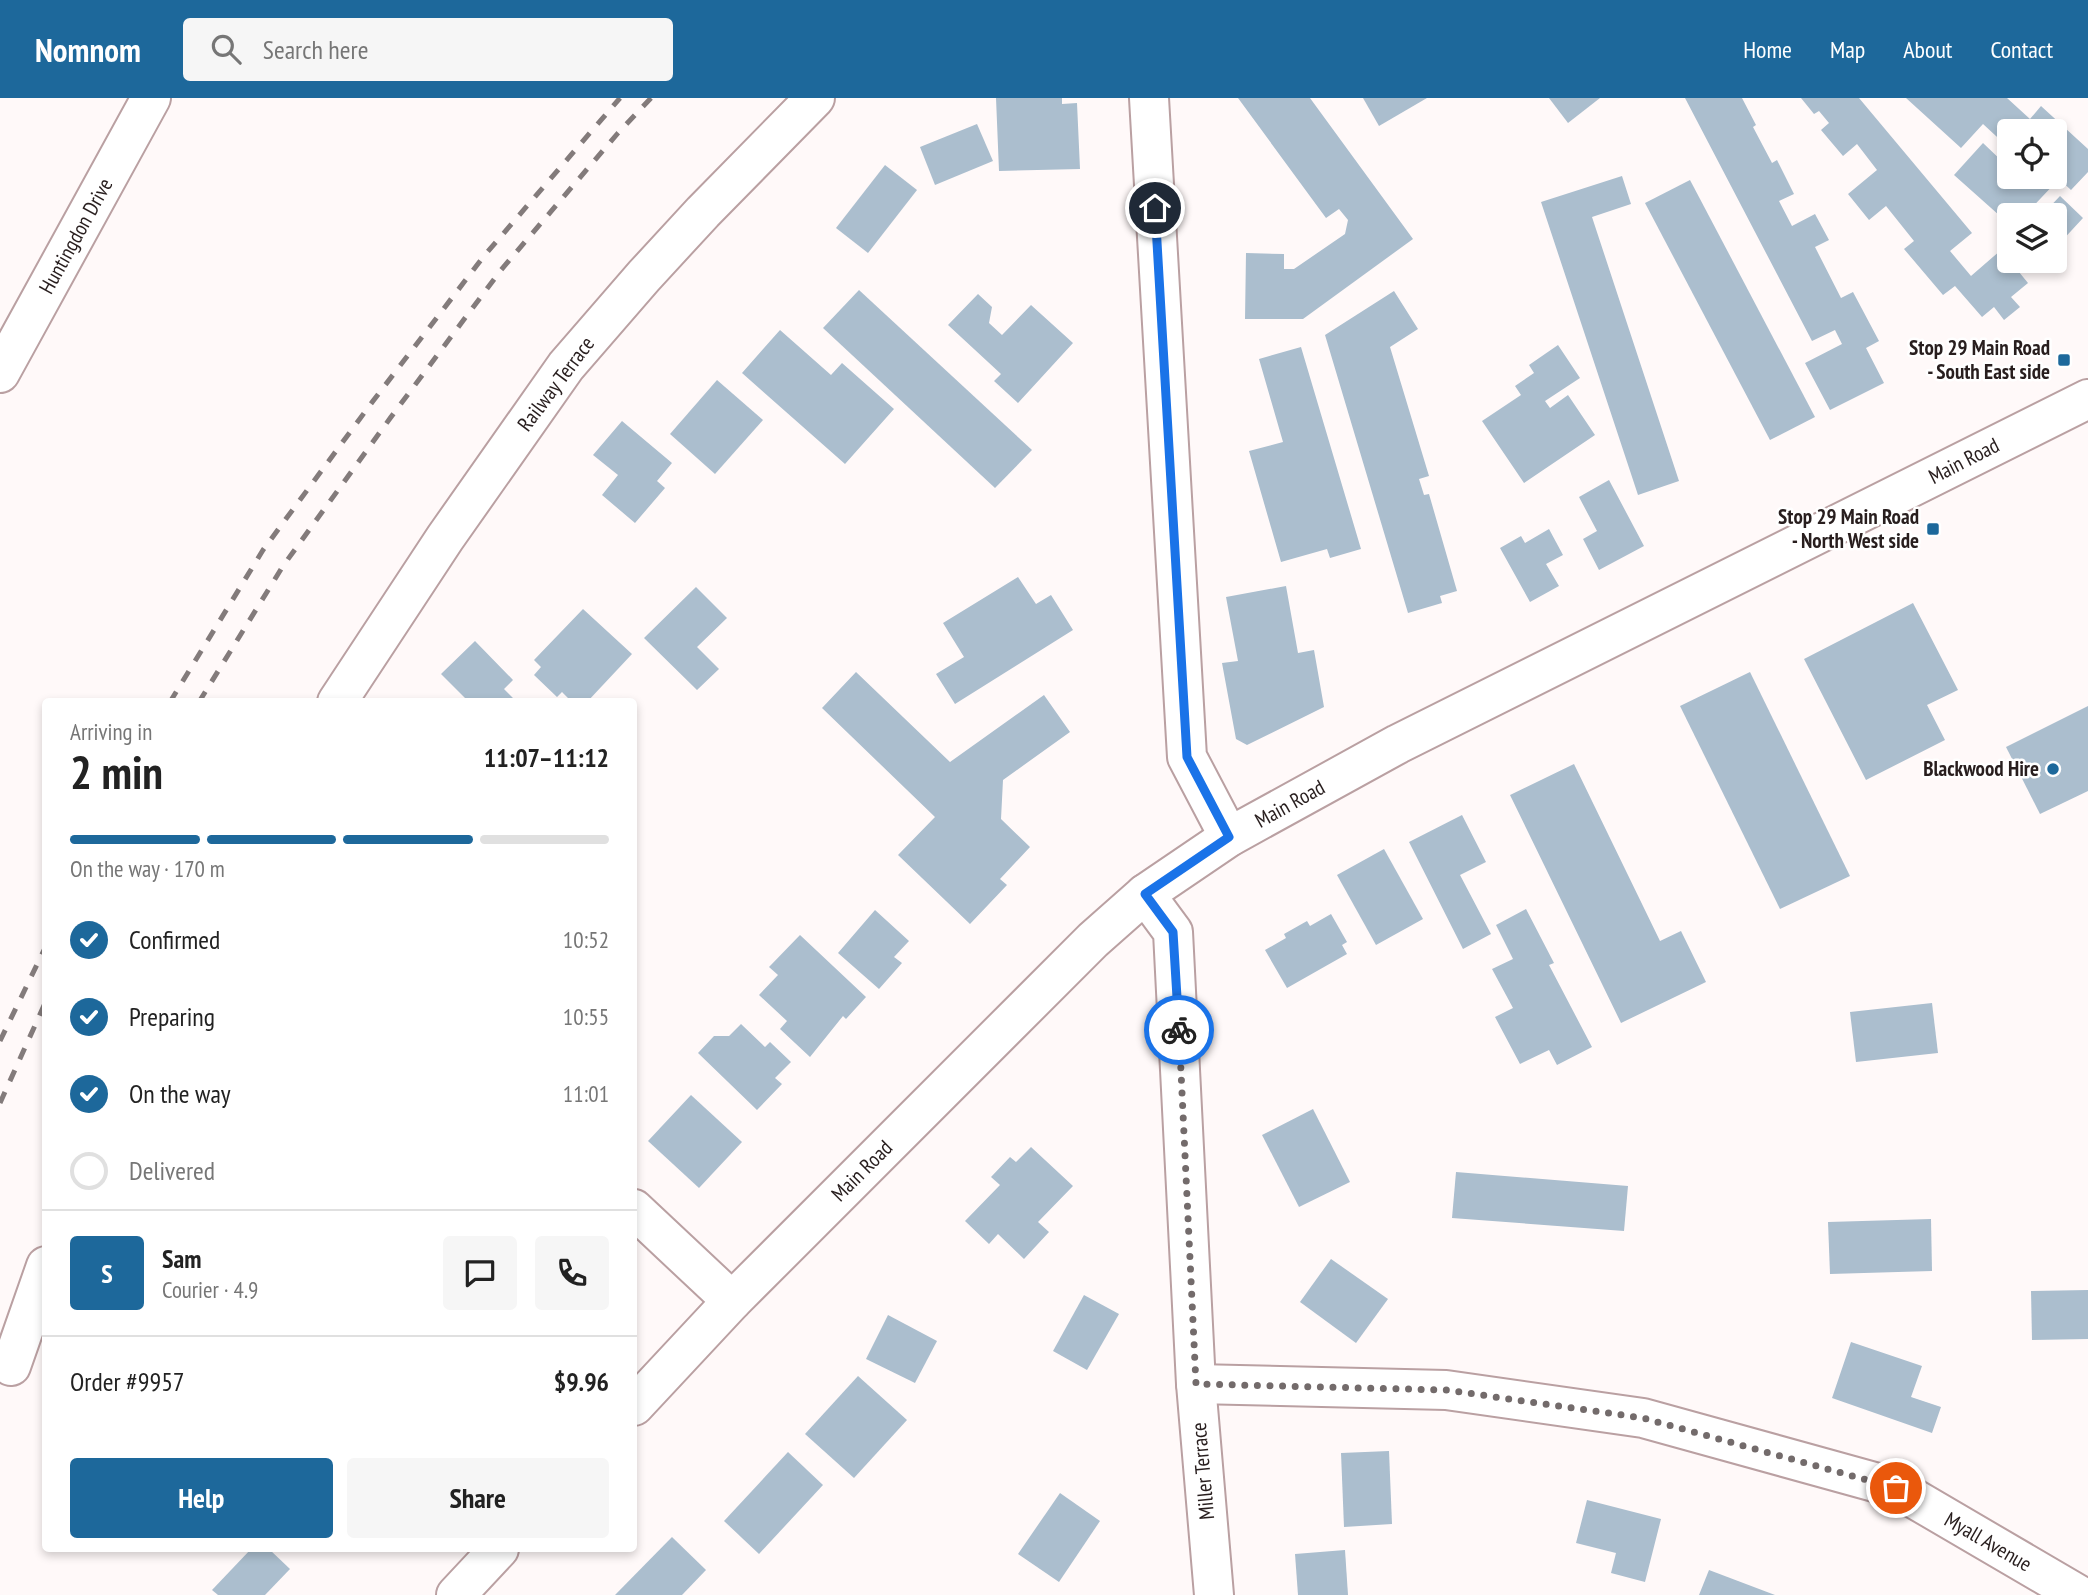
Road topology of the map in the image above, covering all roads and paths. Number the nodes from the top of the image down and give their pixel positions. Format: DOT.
graph roads {
  1 [pos="151,98"];
  2 [pos="815,98"];
  3 [pos="1149,98"];
  4 [pos="0,373"];
  5 [pos="2088,399"];
  6 [pos="340,698"];
  7 [pos="1229,837"];
  8 [pos="1145,894"];
  9 [pos="637,1212"];
  10 [pos="42,1277"];
  11 [pos="732,1301"];
  12 [pos="11,1366"];
  13 [pos="1196,1384"];
  14 [pos="637,1403"];
  15 [pos="496,1552"];
  16 [pos="456,1595"];
  17 [pos="1214,1595"];
  18 [pos="2079,1595"];
  1 -- 4 [label="street, Huntingdon Drive"];
  2 -- 6 [label="street, Railway Terrace"];
  3 -- 7 [label="street"];
  5 -- 7 [label="street, Main Road"];
  7 -- 8 [label="street, Main Road"];
  8 -- 11 [label="street, Main Road"];
  8 -- 13 [label="street, Miller Terrace"];
  9 -- 11 [label="street"];
  10 -- 12 [label="street"];
  11 -- 14 [label="street, Main Road"];
  13 -- 17 [label="street, Miller Terrace"];
  13 -- 18 [label="street, Myall Avenue"];
  15 -- 16 [label="street"];
}
